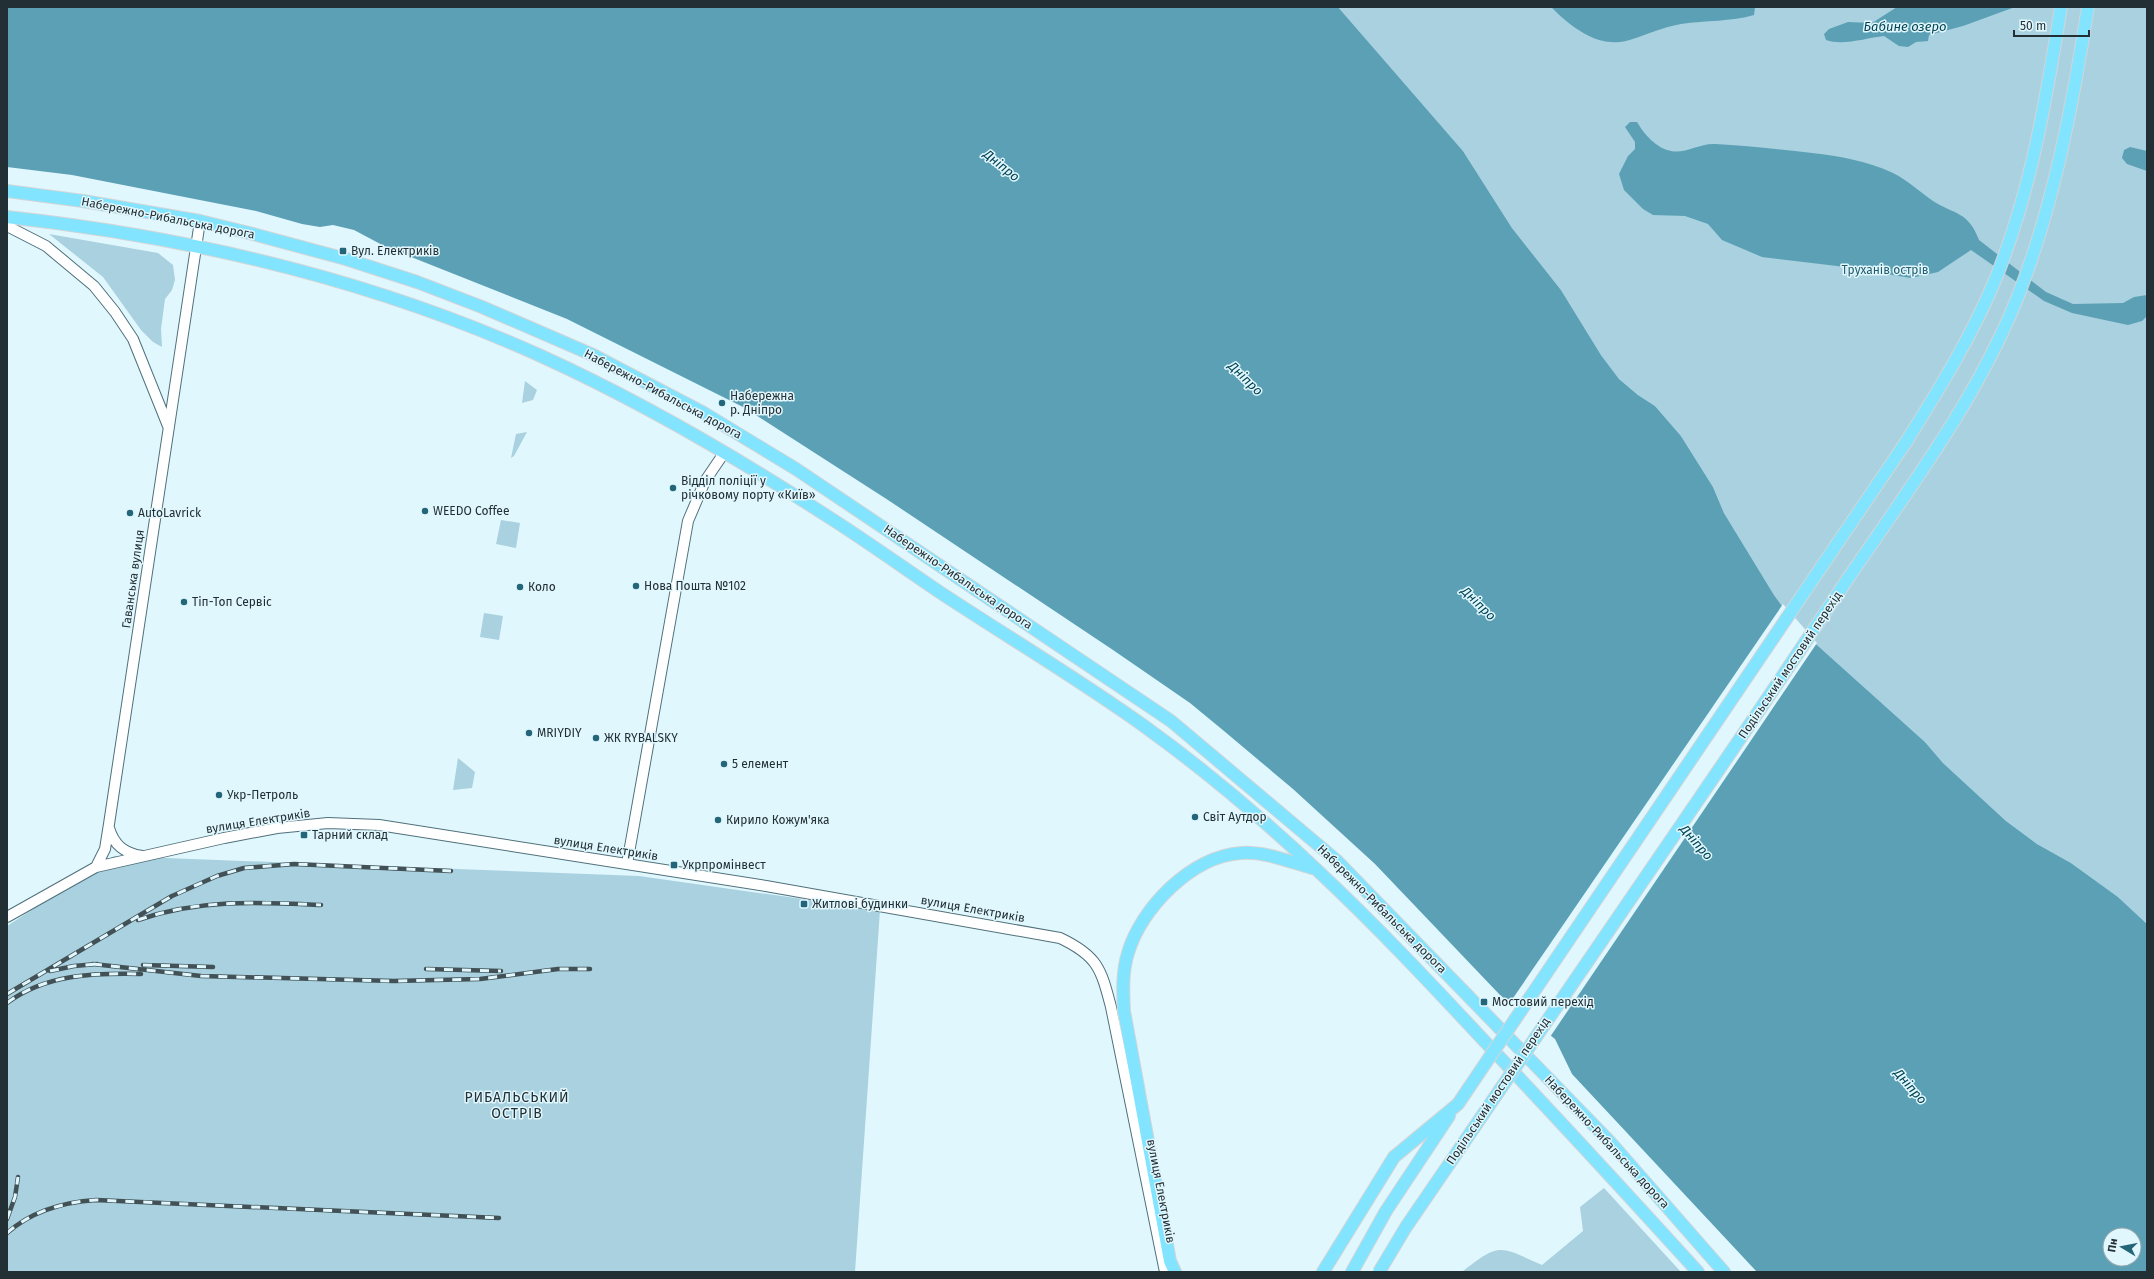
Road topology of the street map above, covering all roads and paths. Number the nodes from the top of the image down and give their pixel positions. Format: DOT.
graph roads {
  1 [pos="2061,7"];
  2 [pos="2088,7"];
  3 [pos="7,191"];
  4 [pos="7,217"];
  5 [pos="200,221"];
  6 [pos="7,226"];
  7 [pos="196,246"];
  8 [pos="168,426"];
  9 [pos="724,453"];
  10 [pos="109,827"];
  11 [pos="146,857"];
  12 [pos="627,864"];
  13 [pos="96,867"];
  14 [pos="1317,870"];
  15 [pos="7,917"];
  16 [pos="1458,1104"];
  17 [pos="1166,1272"];
  18 [pos="1175,1272"];
  19 [pos="1323,1272"];
  20 [pos="1352,1272"];
  21 [pos="1379,1272"];
  22 [pos="1698,1272"];
  23 [pos="1724,1272"];
  1 -- 16 [label="main road, Подільський мостовий перехід, bridge"];
  2 -- 21 [label="main road, Подільський мостовий перехід, bridge"];
  3 -- 5 [label="main road, Набережно-Рибальська дорога"];
  4 -- 7 [label="main road, Набережно-Рибальська дорога"];
  5 -- 7 [label="street, Гаванська вулиця"];
  5 -- 23 [label="main road, Набережно-Рибальська дорога"];
  6 -- 8 [label="street"];
  7 -- 8 [label="street, Гаванська вулиця"];
  7 -- 9 [label="main road, Набережно-Рибальська дорога"];
  8 -- 10 [label="street, Гаванська вулиця"];
  9 -- 12 [label="street"];
  9 -- 14 [label="main road, Набережно-Рибальська дорога"];
  10 -- 11 [label="street, вулиця Електриків"];
  10 -- 13 [label="street, Гаванська вулиця"];
  11 -- 12 [label="street, вулиця Електриків"];
  11 -- 13 [label="street, вулиця Електриків"];
  12 -- 17 [label="street, вулиця Електриків"];
  13 -- 15 [label="street, вулиця Електриків"];
  14 -- 18 [label="main road"];
  14 -- 22 [label="main road, Набережно-Рибальська дорога"];
  16 -- 19 [label="main road"];
  16 -- 20 [label="main road, Подільський мостовий перехід"];
}
